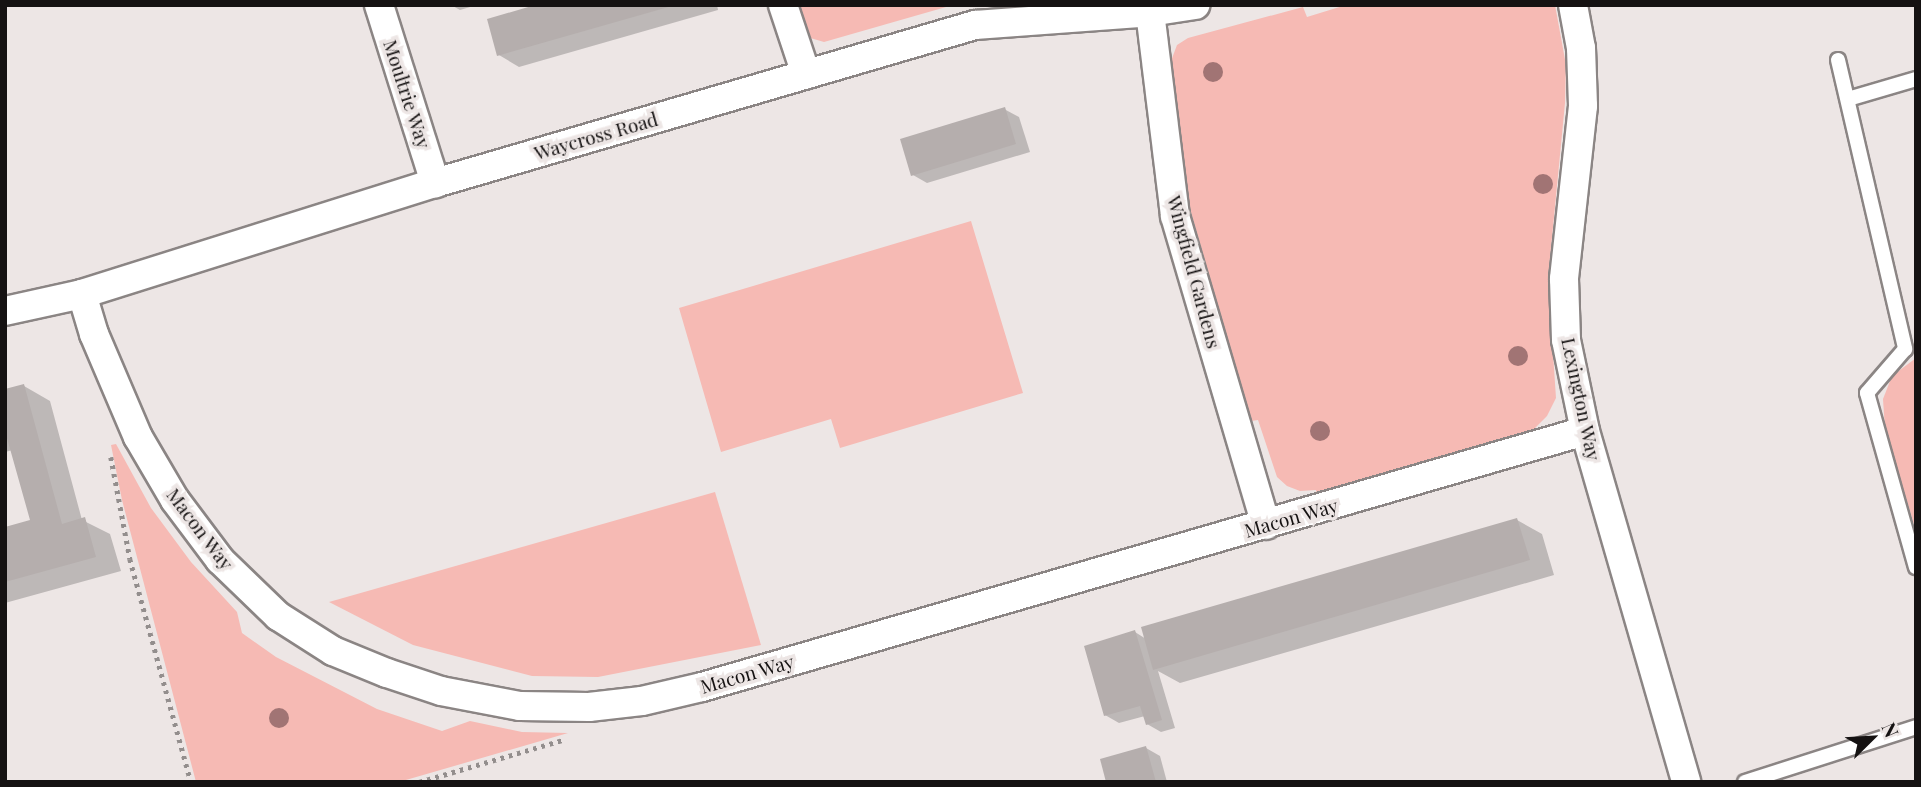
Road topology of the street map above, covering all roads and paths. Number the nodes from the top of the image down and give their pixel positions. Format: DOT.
graph roads {
  1 [pos="379,5"];
  2 [pos="783,5"];
  3 [pos="1195,5"];
  4 [pos="1573,5"];
  5 [pos="1150,12"];
  6 [pos="1838,60"];
  7 [pos="806,74"];
  8 [pos="1916,79"];
  9 [pos="1848,99"];
  10 [pos="435,183"];
  11 [pos="82,295"];
  12 [pos="5,311"];
  13 [pos="1585,431"];
  14 [pos="110,452"];
  15 [pos="1266,525"];
  16 [pos="1916,567"];
  17 [pos="589,707"];
  18 [pos="1916,727"];
  19 [pos="191,782"];
  20 [pos="419,782"];
  21 [pos="1686,782"];
  22 [pos="1745,782"];
  1 -- 10 [label="street, Moultrie Way"];
  2 -- 7 [label="street"];
  3 -- 5 [label="street, Waycross Road"];
  4 -- 13 [label="street, Lexington Way"];
  5 -- 7 [label="street, Waycross Road"];
  5 -- 15 [label="street, Wingfield Gardens"];
  6 -- 9 [label="lane"];
  7 -- 10 [label="street, Waycross Road"];
  8 -- 9 [label="lane"];
  9 -- 16 [label="lane"];
  10 -- 11 [label="street, Waycross Road"];
  11 -- 12 [label="street, Waycross Road"];
  11 -- 17 [label="street, Macon Way"];
  13 -- 15 [label="street, Macon Way"];
  13 -- 21 [label="street, Lexington Way"];
  14 -- 19 [label="path"];
  15 -- 17 [label="street, Macon Way"];
  17 -- 20 [label="path"];
  18 -- 22 [label="lane"];
}
